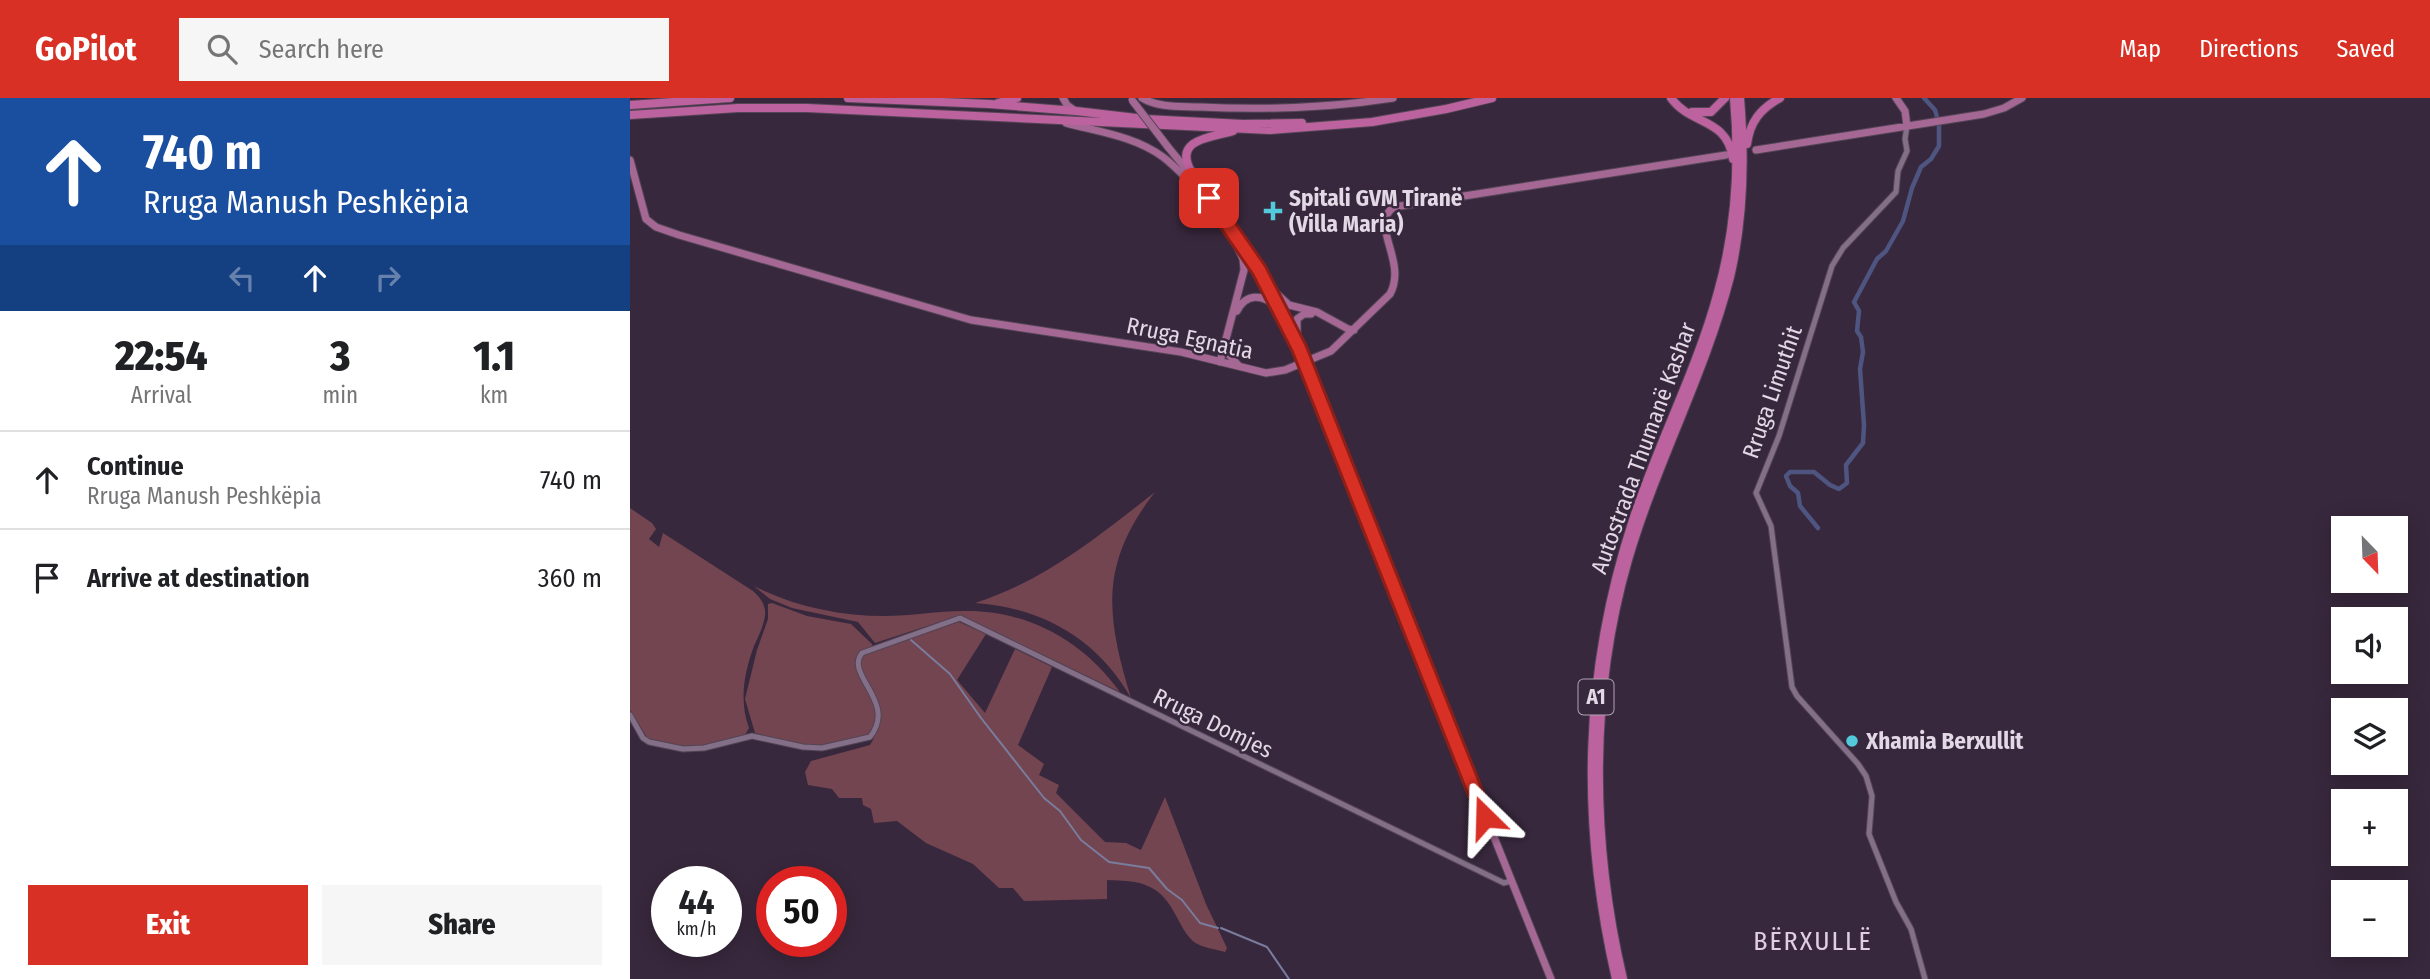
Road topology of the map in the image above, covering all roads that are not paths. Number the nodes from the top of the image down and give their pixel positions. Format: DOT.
graph roads {
  1 [pos="730,98"];
  2 [pos="848,98"];
  3 [pos="1017,98"];
  4 [pos="1063,98"];
  5 [pos="1142,98"];
  6 [pos="1393,98"];
  7 [pos="1471,98"];
  8 [pos="1492,98"];
  9 [pos="1673,98"];
  10 [pos="1725,98"];
  11 [pos="1734,98"];
  12 [pos="1741,98"];
  13 [pos="1780,98"];
  14 [pos="1896,98"];
  15 [pos="2022,98"];
  16 [pos="1131,99"];
  17 [pos="1003,100"];
  18 [pos="989,104"];
  19 [pos="630,105"];
  20 [pos="1076,111"];
  21 [pos="630,115"];
  22 [pos="1059,121"];
  23 [pos="1907,126"];
  24 [pos="1239,130"];
  25 [pos="1756,150"];
  26 [pos="1726,155"];
  27 [pos="630,160"];
  28 [pos="1209,198"];
  29 [pos="1225,219"];
  30 [pos="1735,228"];
  31 [pos="1733,242"];
  32 [pos="1267,284"];
  33 [pos="1283,314"];
  34 [pos="1340,326"];
  35 [pos="1351,333"];
  36 [pos="1298,346"];
  37 [pos="1336,347"];
  38 [pos="1226,349"];
  39 [pos="1208,359"];
  40 [pos="1223,362"];
  41 [pos="1239,366"];
  42 [pos="630,715"];
  43 [pos="1511,881"];
  44 [pos="1551,979"];
  45 [pos="1616,979"];
  46 [pos="1623,979"];
  47 [pos="1925,979"];
  1 -- 19 [label="highway"];
  2 -- 18 [label="highway"];
  3 -- 17 [label="highway"];
  4 -- 20 [label="main road"];
  5 -- 6 [label="main road"];
  7 -- 20 [label="highway"];
  8 -- 24 [label="highway"];
  9 -- 10 [label="highway"];
  9 -- 30 [label="highway"];
  11 -- 30 [label="highway, Autostrada Thumanë Kashar / A1"];
  12 -- 30 [label="highway, Autostrada Thumanë Kashar / A1"];
  13 -- 30 [label="highway"];
  14 -- 23 [label="main road"];
  15 -- 23 [label="main road"];
  16 -- 28 [label="main road, bridge"];
  17 -- 18 [label="highway"];
  18 -- 20 [label="highway"];
  21 -- 22 [label="highway"];
  22 -- 24 [label="highway"];
  22 -- 28 [label="main road"];
  23 -- 25 [label="main road"];
  23 -- 47 [label="street, Rruga Limuthit"];
  24 -- 28 [label="highway"];
  26 -- 35 [label="main road, Rruga Egnatia"];
  27 -- 39 [label="main road, Rruga Egnatia"];
  28 -- 29 [label="main road"];
  29 -- 32 [label="main road"];
  29 -- 38 [label="main road"];
  30 -- 31 [label="highway, Autostrada Thumanë Kashar / A1"];
  31 -- 45 [label="highway, Autostrada Thumanë Kashar / A1"];
  31 -- 46 [label="highway, Autostrada Thumanë Kashar / A1"];
  32 -- 33 [label="main road"];
  32 -- 34 [label="main road"];
  33 -- 36 [label="main road"];
  33 -- 38 [label="main road"];
  34 -- 35 [label="main road"];
  34 -- 36 [label="main road"];
  34 -- 37 [label="main road"];
  35 -- 37 [label="main road, Rruga Egnatia"];
  36 -- 43 [label="main road, bridge"];
  37 -- 41 [label="main road, Rruga Egnatia"];
  38 -- 39 [label="main road"];
  38 -- 40 [label="main road"];
  38 -- 41 [label="main road"];
  39 -- 40 [label="main road, Rruga Egnatia"];
  40 -- 41 [label="main road, Rruga Egnatia"];
  42 -- 43 [label="street, Rruga Domjes"];
  43 -- 44 [label="main road"];
}
